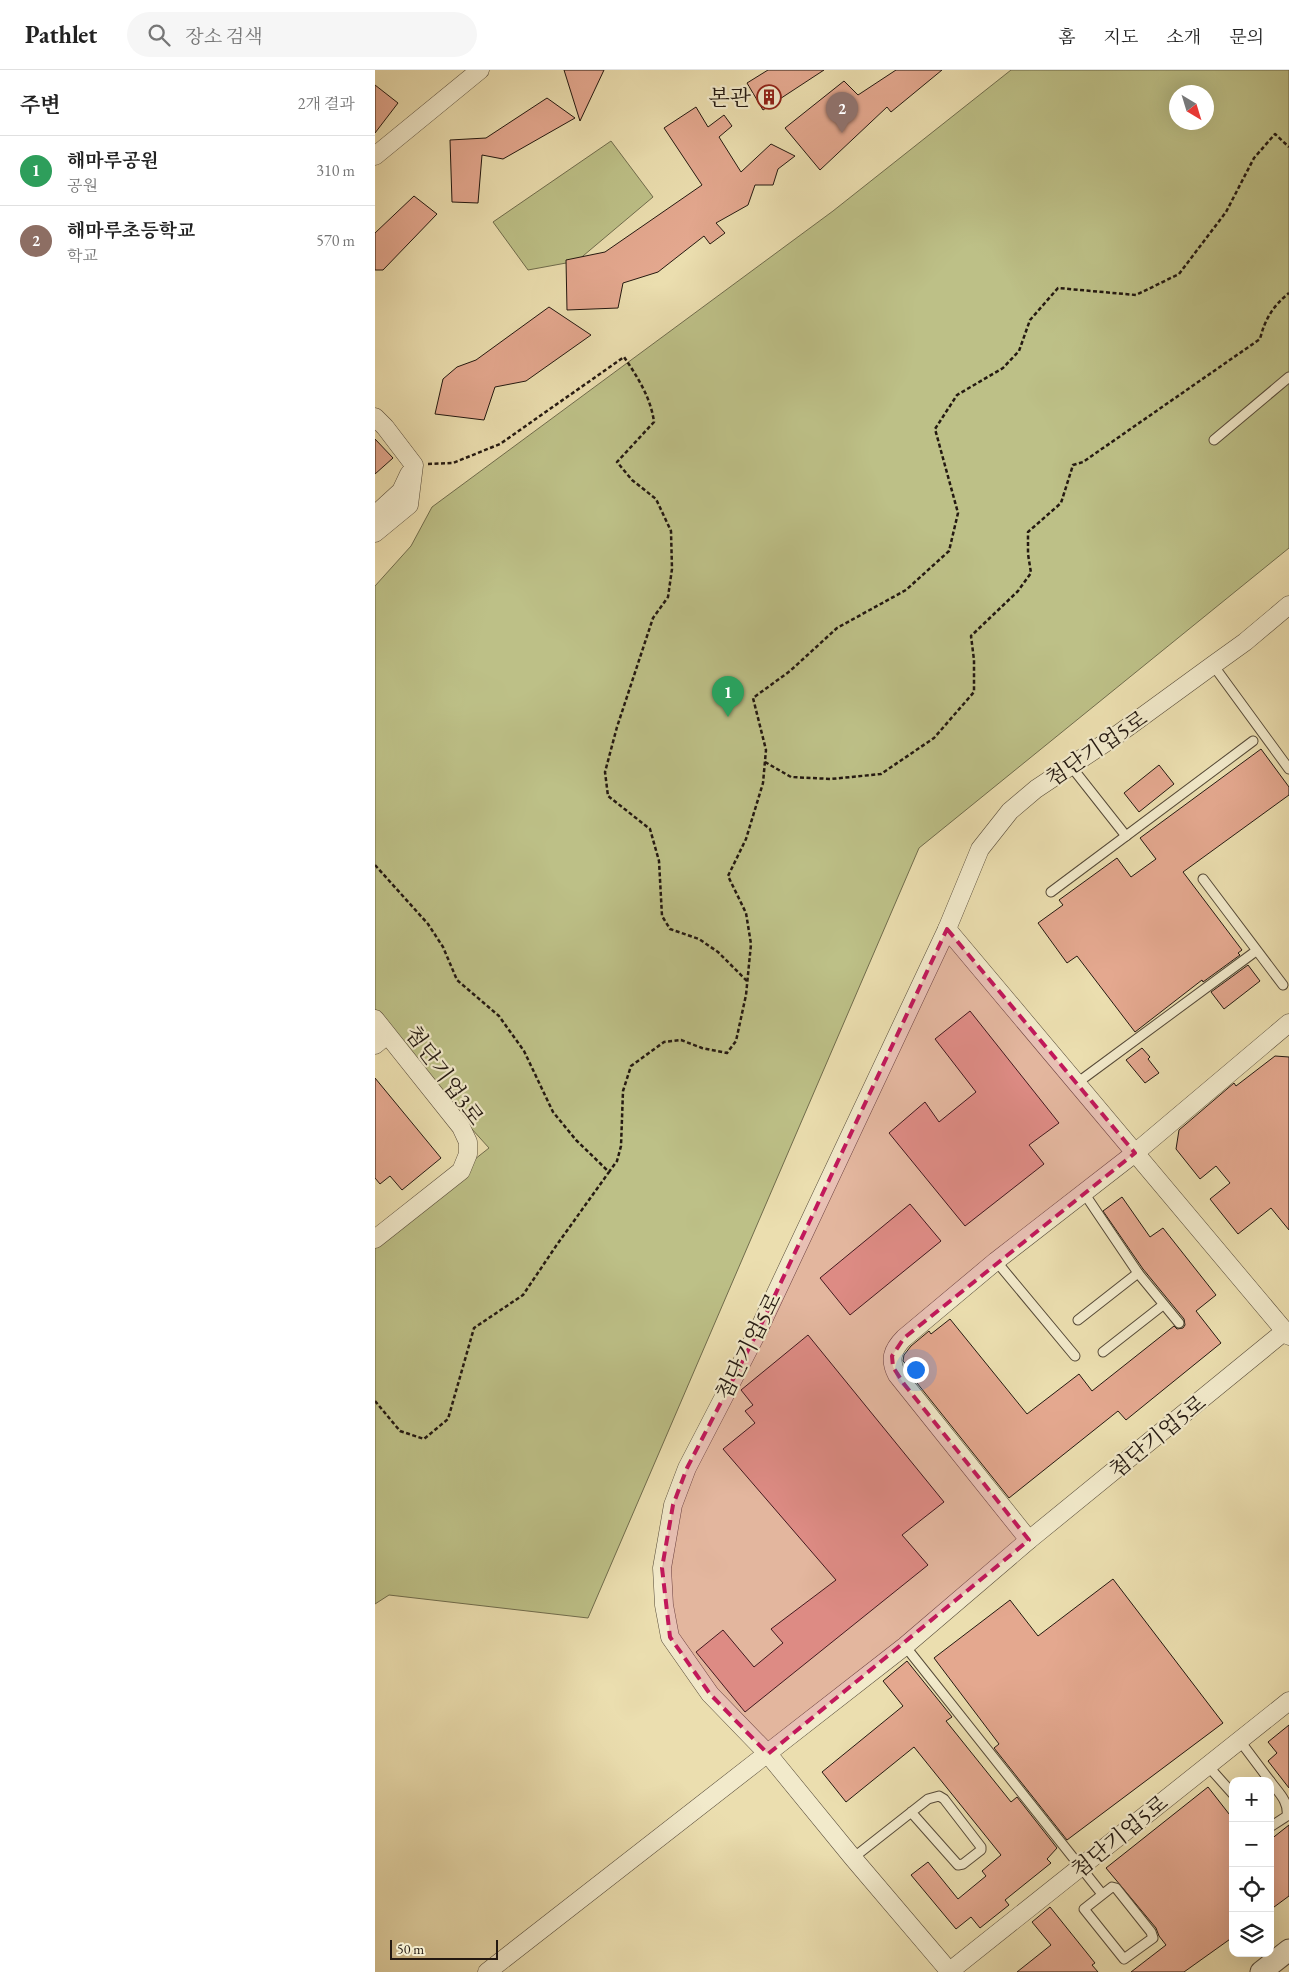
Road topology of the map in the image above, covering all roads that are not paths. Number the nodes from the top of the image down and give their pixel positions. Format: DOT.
graph roads {
  1 [pos="480,70"];
  2 [pos="375,156"];
  3 [pos="1289,378"];
  4 [pos="375,417"];
  5 [pos="1214,440"];
  6 [pos="414,465"];
  7 [pos="375,515"];
  8 [pos="375,533"];
  9 [pos="1289,605"];
  10 [pos="1213,665"];
  11 [pos="1253,740"];
  12 [pos="1070,765"];
  13 [pos="1289,769"];
  14 [pos="1126,836"];
  15 [pos="1203,878"];
  16 [pos="1051,892"];
  17 [pos="947,929"];
  18 [pos="1256,951"];
  19 [pos="1283,985"];
  20 [pos="375,1019"];
  21 [pos="1289,1022"];
  22 [pos="381,1040"];
  23 [pos="1077,1083"];
  24 [pos="1135,1153"];
  25 [pos="1084,1193"];
  26 [pos="375,1239"];
  27 [pos="996,1262"];
  28 [pos="1138,1273"];
  29 [pos="1163,1305"];
  30 [pos="1078,1320"];
  31 [pos="1179,1323"];
  32 [pos="1287,1333"];
  33 [pos="1103,1352"];
  34 [pos="1075,1356"];
  35 [pos="1029,1540"];
  36 [pos="905,1646"];
  37 [pos="1289,1701"];
  38 [pos="1239,1741"];
  39 [pos="768,1754"];
  40 [pos="1208,1766"];
  41 [pos="1267,1777"];
  42 [pos="1274,1786"];
  43 [pos="1229,1790"];
  44 [pos="911,1812"];
  45 [pos="1274,1824"];
  46 [pos="853,1858"];
  47 [pos="1081,1867"];
  48 [pos="1102,1894"];
  49 [pos="1289,1950"];
  50 [pos="487,1972"];
  51 [pos="950,1972"];
  52 [pos="1261,1972"];
  1 -- 2 [label="street"];
  3 -- 5 [label="lane"];
  4 -- 6 [label="street"];
  6 -- 7 [label="street"];
  6 -- 8 [label="street"];
  9 -- 10 [label="street, 첨단기업5로"];
  10 -- 12 [label="street, 첨단기업5로"];
  10 -- 13 [label="lane"];
  11 -- 14 [label="lane"];
  12 -- 14 [label="lane"];
  12 -- 17 [label="street, 첨단기업5로"];
  14 -- 16 [label="lane"];
  15 -- 18 [label="lane"];
  17 -- 23 [label="street, 첨단기업5로"];
  17 -- 39 [label="street, 첨단기업5로"];
  18 -- 19 [label="lane"];
  18 -- 23 [label="lane"];
  20 -- 22 [label="street, 첨단기업3로"];
  21 -- 24 [label="street"];
  22 -- 26 [label="street, 첨단기업3로"];
  23 -- 24 [label="street, 첨단기업5로"];
  24 -- 25 [label="street"];
  24 -- 32 [label="street, 첨단기업5로"];
  25 -- 27 [label="street"];
  25 -- 28 [label="lane"];
  27 -- 34 [label="lane"];
  27 -- 35 [label="street"];
  28 -- 29 [label="lane"];
  28 -- 30 [label="lane"];
  29 -- 31 [label="lane"];
  29 -- 33 [label="lane"];
  32 -- 35 [label="street, 첨단기업5로"];
  35 -- 36 [label="street, 첨단기업5로"];
  36 -- 39 [label="street, 첨단기업5로"];
  36 -- 47 [label="lane"];
  37 -- 38 [label="street, 첨단기업5로"];
  38 -- 40 [label="street, 첨단기업5로"];
  38 -- 41 [label="lane"];
  39 -- 46 [label="street, 첨단기업5로"];
  39 -- 50 [label="street"];
  40 -- 43 [label="lane"];
  40 -- 47 [label="street, 첨단기업5로"];
  42 -- 45 [label="lane"];
  44 -- 44 [label="lane"];
  44 -- 46 [label="lane"];
  46 -- 51 [label="street, 첨단기업5로"];
  47 -- 48 [label="lane"];
  47 -- 51 [label="street, 첨단기업5로"];
  48 -- 48 [label="lane"];
  49 -- 52 [label="street"];
}
